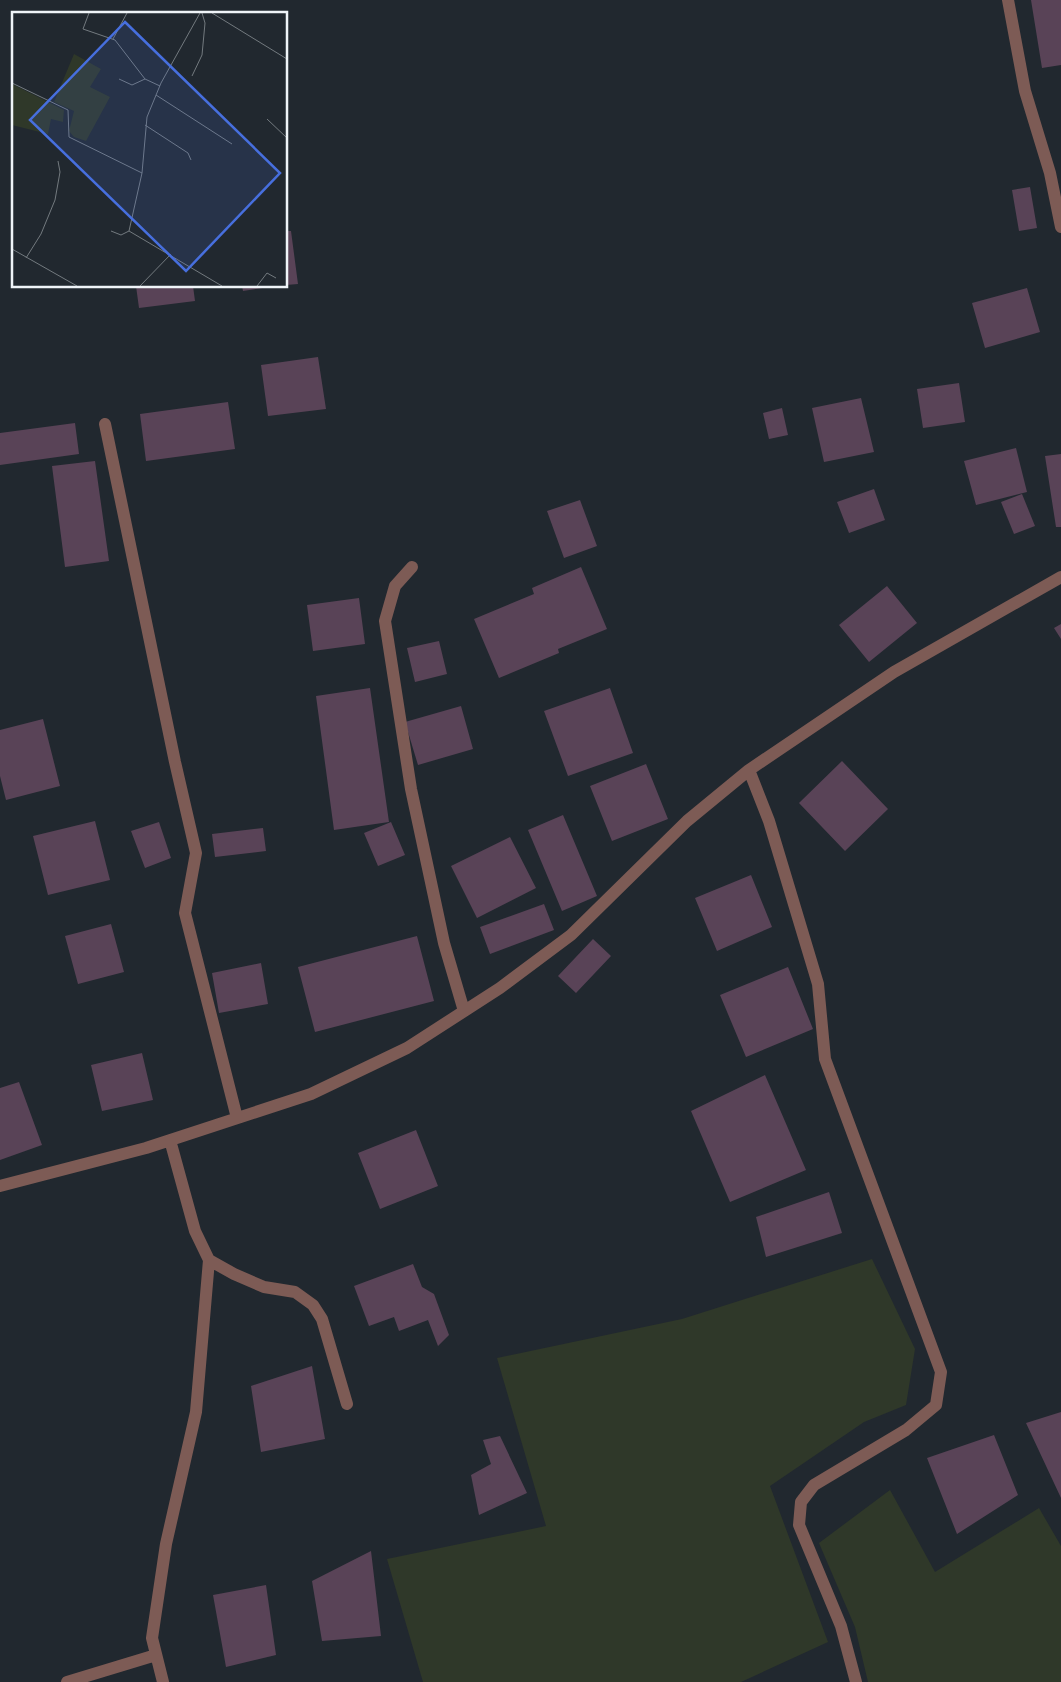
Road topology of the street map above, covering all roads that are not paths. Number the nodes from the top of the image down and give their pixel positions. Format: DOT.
graph roads {
  1 [pos="1008,0"];
  2 [pos="1055,172"];
  3 [pos="1061,227"];
  4 [pos="105,424"];
  5 [pos="412,567"];
  6 [pos="1061,577"];
  7 [pos="749,770"];
  8 [pos="464,1011"];
  9 [pos="237,1118"];
  10 [pos="170,1140"];
  11 [pos="0,1186"];
  12 [pos="209,1260"];
  13 [pos="346,1404"];
  14 [pos="156,1655"];
  15 [pos="67,1682"];
  16 [pos="163,1682"];
  17 [pos="856,1682"];
  1 -- 2 [label="street"];
  2 -- 3 [label="street"];
  4 -- 9 [label="street"];
  5 -- 8 [label="street"];
  6 -- 7 [label="street"];
  7 -- 8 [label="street"];
  7 -- 17 [label="street"];
  8 -- 9 [label="street"];
  9 -- 10 [label="street"];
  10 -- 11 [label="street"];
  10 -- 12 [label="street"];
  12 -- 13 [label="street"];
  12 -- 14 [label="street"];
  14 -- 15 [label="street"];
  14 -- 16 [label="street"];
}
